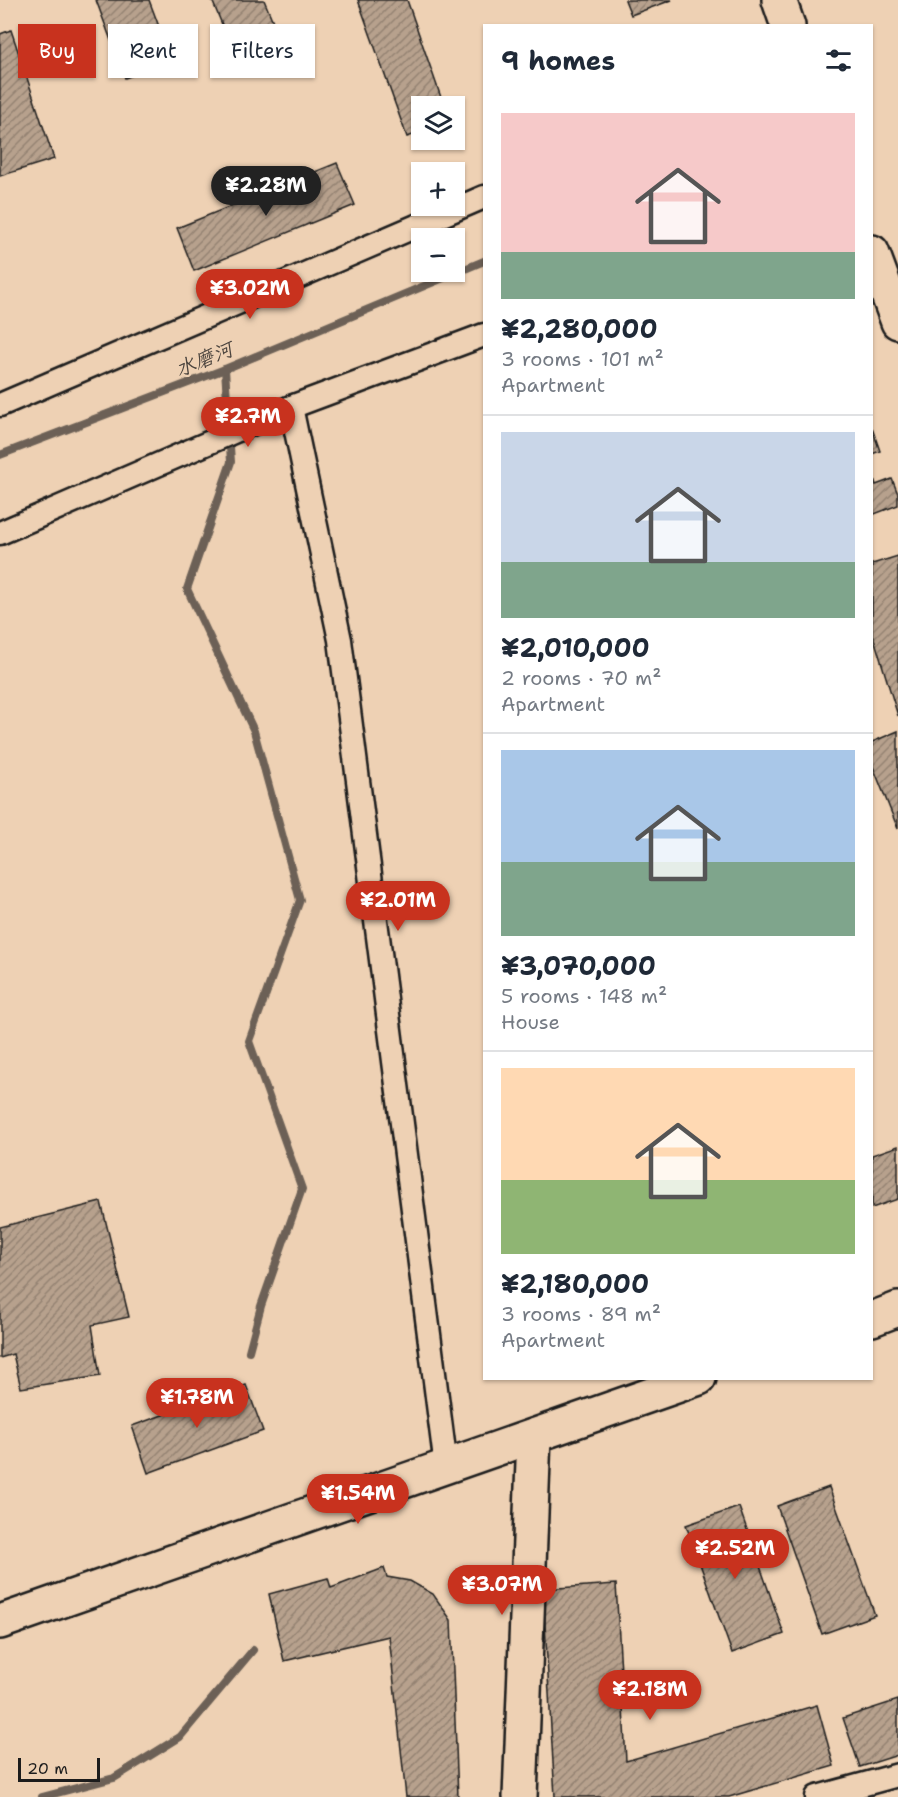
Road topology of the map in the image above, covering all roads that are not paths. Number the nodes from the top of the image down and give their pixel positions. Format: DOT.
graph roads {
  1 [pos="778,0"];
  2 [pos="787,24"];
  3 [pos="483,197"];
  4 [pos="873,255"];
  5 [pos="898,322"];
  6 [pos="483,335"];
  7 [pos="0,405"];
  8 [pos="291,406"];
  9 [pos="0,533"];
  10 [pos="898,1309"];
  11 [pos="873,1318"];
  12 [pos="693,1380"];
  13 [pos="534,1436"];
  14 [pos="446,1467"];
  15 [pos="0,1622"];
  16 [pos="898,1774"];
  17 [pos="520,1797"];
  18 [pos="817,1797"];
  1 -- 2 [label="street"];
  3 -- 7 [label="street"];
  4 -- 5 [label="street"];
  6 -- 8 [label="street"];
  8 -- 9 [label="street"];
  8 -- 14 [label="street"];
  10 -- 11 [label="street"];
  12 -- 13 [label="street"];
  13 -- 14 [label="street"];
  13 -- 17 [label="street"];
  14 -- 15 [label="street"];
  16 -- 18 [label="street"];
}
